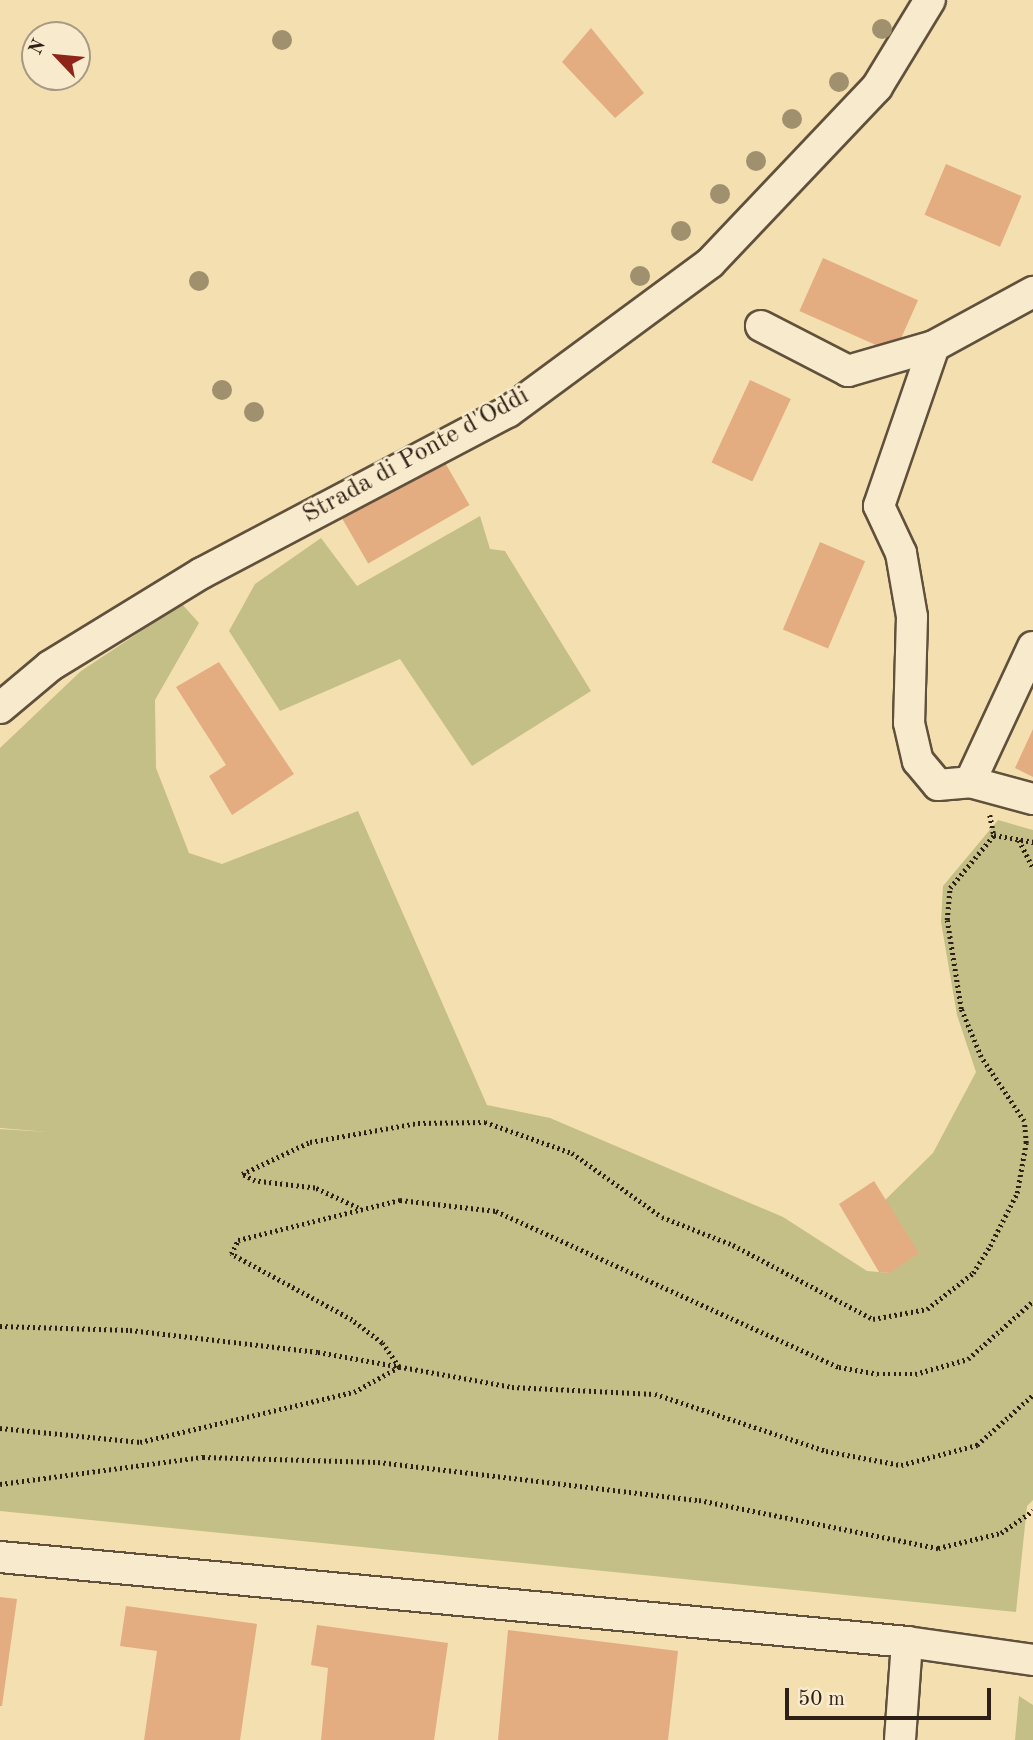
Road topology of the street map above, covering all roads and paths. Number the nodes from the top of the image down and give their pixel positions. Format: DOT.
graph roads {
  1 [pos="930,0"];
  2 [pos="1033,292"];
  3 [pos="761,326"];
  4 [pos="934,346"];
  5 [pos="1033,647"];
  6 [pos="0,708"];
  7 [pos="970,782"];
  8 [pos="1033,799"];
  9 [pos="1019,839"];
  10 [pos="1033,842"];
  11 [pos="1033,867"];
  12 [pos="358,1209"];
  13 [pos="1033,1301"];
  14 [pos="0,1326"];
  15 [pos="399,1367"];
  16 [pos="1033,1395"];
  17 [pos="0,1428"];
  18 [pos="0,1484"];
  19 [pos="1033,1511"];
  20 [pos="0,1557"];
  21 [pos="907,1642"];
  22 [pos="1033,1660"];
  23 [pos="900,1740"];
  1 -- 6 [label="street, Strada di Ponte d'Oddi"];
  2 -- 4 [label="street"];
  3 -- 4 [label="street"];
  4 -- 7 [label="street"];
  5 -- 7 [label="street"];
  7 -- 8 [label="street"];
  9 -- 10 [label="path"];
  9 -- 11 [label="path"];
  9 -- 12 [label="path"];
  12 -- 13 [label="path"];
  12 -- 15 [label="path"];
  14 -- 15 [label="path"];
  15 -- 16 [label="path"];
  15 -- 17 [label="path"];
  18 -- 19 [label="path"];
  20 -- 21 [label="street"];
  21 -- 22 [label="street"];
  21 -- 23 [label="street"];
}
